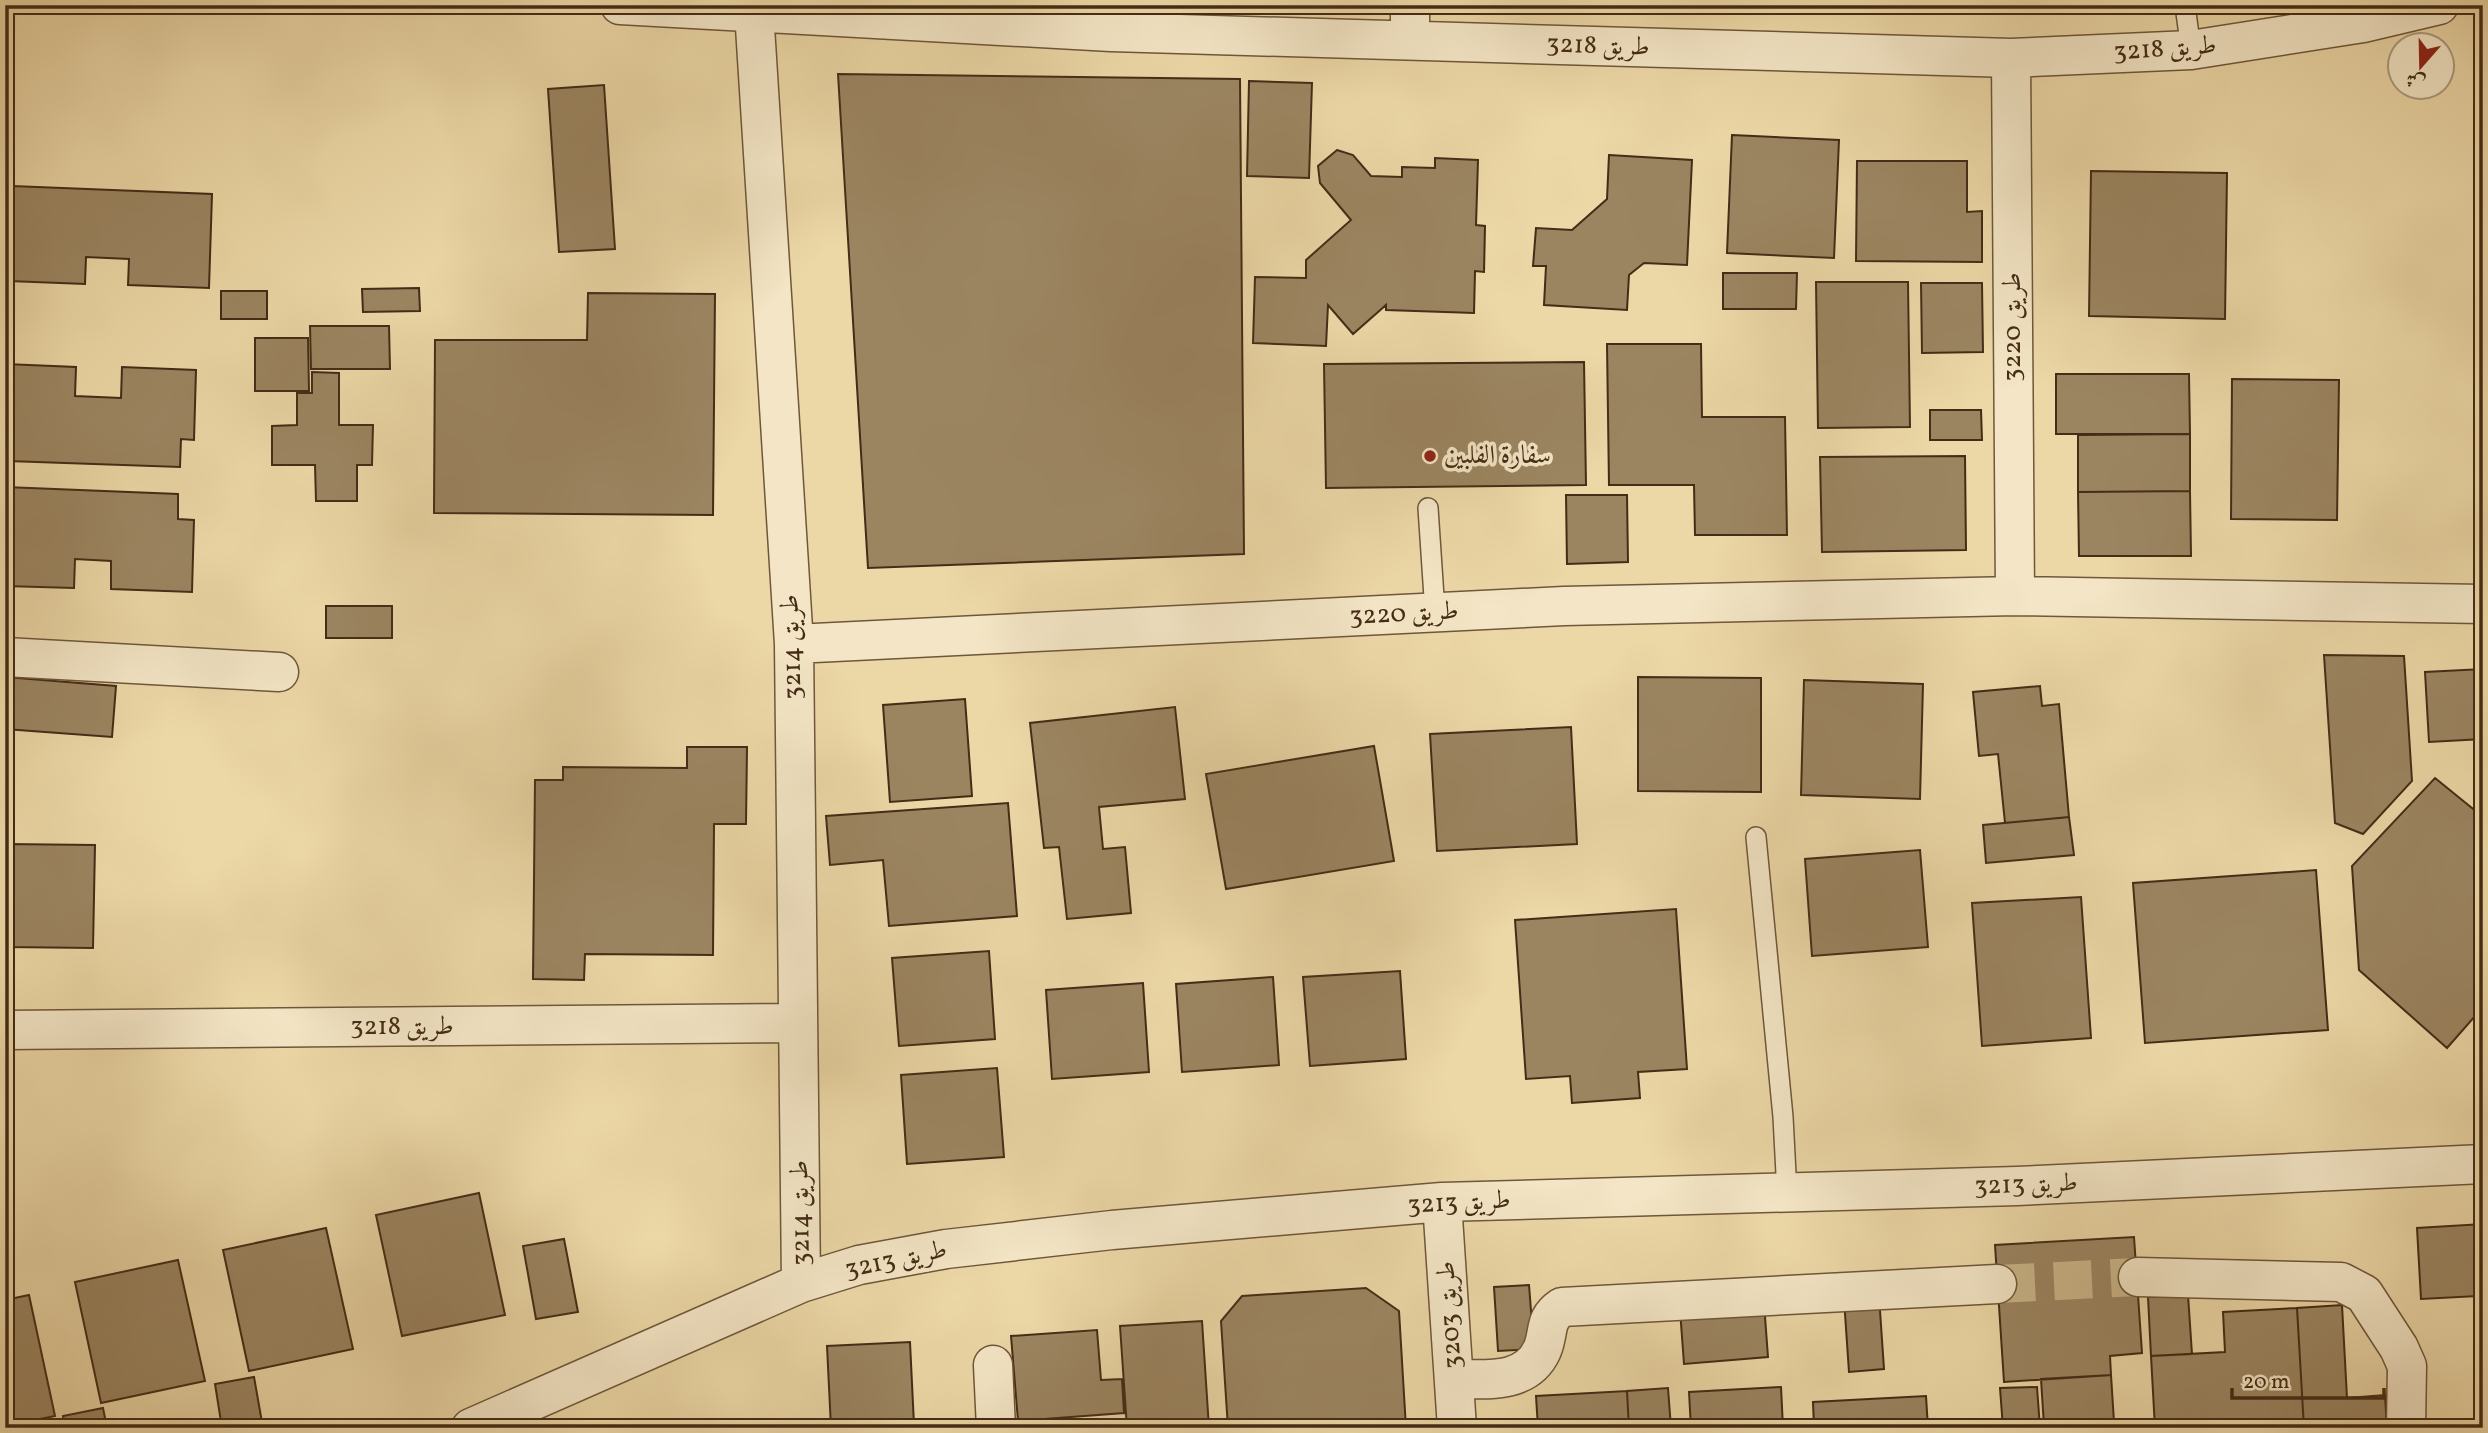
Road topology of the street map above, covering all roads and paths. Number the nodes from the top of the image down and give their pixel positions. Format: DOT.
graph roads {
  1 [pos="620,5"];
  2 [pos="2185,5"];
  3 [pos="2439,5"];
  4 [pos="754,8"];
  5 [pos="1410,23"];
  6 [pos="2191,50"];
  7 [pos="2011,58"];
  8 [pos="1428,508"];
  9 [pos="2015,596"];
  10 [pos="2483,604"];
  11 [pos="1435,612"];
  12 [pos="794,644"];
  13 [pos="5,657"];
  14 [pos="279,672"];
  15 [pos="1756,837"];
  16 [pos="798,1023"];
  17 [pos="5,1030"];
  18 [pos="2483,1164"];
  19 [pos="1787,1193"];
  20 [pos="1442,1202"];
  21 [pos="2138,1277"];
  22 [pos="802,1283"];
  23 [pos="1997,1284"];
  24 [pos="993,1365"];
  25 [pos="1454,1379"];
  26 [pos="471,1428"];
  27 [pos="996,1428"];
  28 [pos="1457,1428"];
  29 [pos="2406,1428"];
  1 -- 4 [label="street, طريق 3218"];
  2 -- 6 [label="lane"];
  3 -- 6 [label="street, طريق 3218"];
  4 -- 5 [label="street, طريق 3218"];
  4 -- 12 [label="street, طريق 3214"];
  5 -- 7 [label="street, طريق 3218"];
  6 -- 7 [label="street, طريق 3218"];
  7 -- 9 [label="street, طريق 3220"];
  8 -- 11 [label="lane"];
  9 -- 10 [label="street, طريق 3220"];
  9 -- 11 [label="street, طريق 3220"];
  11 -- 12 [label="street, طريق 3220"];
  12 -- 16 [label="street, طريق 3214"];
  13 -- 14 [label="street"];
  15 -- 19 [label="lane"];
  16 -- 17 [label="street, طريق 3218"];
  16 -- 22 [label="street, طريق 3214"];
  18 -- 19 [label="street, طريق 3213"];
  19 -- 20 [label="street, طريق 3213"];
  20 -- 22 [label="street, طريق 3213"];
  20 -- 25 [label="street, طريق 3203"];
  21 -- 29 [label="street"];
  22 -- 26 [label="street, طريق 3213"];
  23 -- 25 [label="street"];
  24 -- 27 [label="street"];
  25 -- 28 [label="street, طريق 3203"];
}
